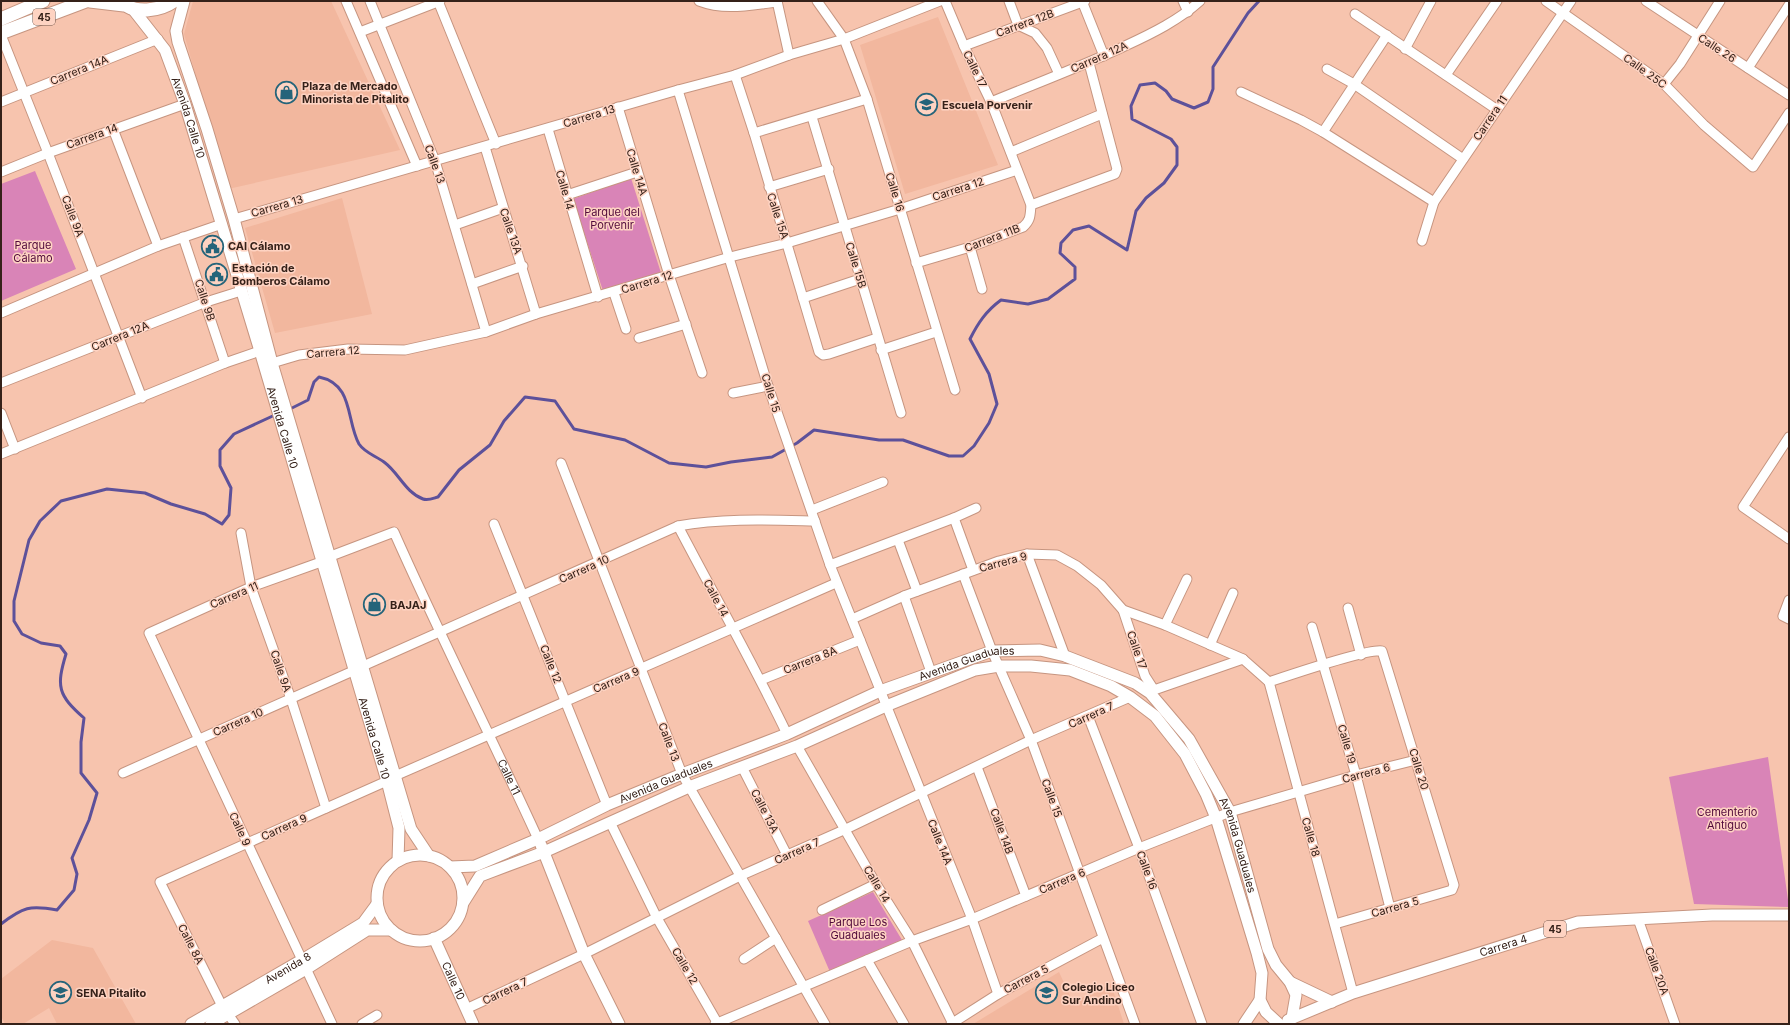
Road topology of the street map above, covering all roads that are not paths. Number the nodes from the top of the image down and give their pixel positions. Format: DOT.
graph roads {
  1 [pos="43,1"];
  2 [pos="86,1"];
  3 [pos="90,1"];
  4 [pos="174,1"];
  5 [pos="184,1"];
  6 [pos="346,1"];
  7 [pos="370,1"];
  8 [pos="439,1"];
  9 [pos="699,1"];
  10 [pos="940,1"];
  11 [pos="945,1"];
  12 [pos="1009,1"];
  13 [pos="1084,1"];
  14 [pos="1183,1"];
  15 [pos="1200,1"];
  16 [pos="1431,1"];
  17 [pos="1497,1"];
  18 [pos="1546,1"];
  19 [pos="1571,1"];
  20 [pos="1646,1"];
  21 [pos="1720,1"];
  22 [pos="777,2"];
  23 [pos="820,2"];
  24 [pos="125,4"];
  25 [pos="1789,5"];
  26 [pos="1188,12"];
  27 [pos="1562,13"];
  28 [pos="1355,14"];
  29 [pos="1,19"];
  30 [pos="378,24"];
  31 [pos="1018,25"];
  32 [pos="360,32"];
  33 [pos="1,34"];
  34 [pos="1387,35"];
  35 [pos="1698,35"];
  36 [pos="158,38"];
  37 [pos="844,39"];
  38 [pos="964,46"];
  39 [pos="1405,49"];
  40 [pos="789,55"];
  41 [pos="1104,56"];
  42 [pos="1089,63"];
  43 [pos="1748,68"];
  44 [pos="1327,69"];
  45 [pos="1059,74"];
  46 [pos="735,75"];
  47 [pos="1446,75"];
  48 [pos="1354,84"];
  49 [pos="1664,84"];
  50 [pos="678,90"];
  51 [pos="24,92"];
  52 [pos="1240,92"];
  53 [pos="1789,95"];
  54 [pos="867,99"];
  55 [pos="1,102"];
  56 [pos="992,102"];
  57 [pos="185,104"];
  58 [pos="402,107"];
  59 [pos="618,107"];
  60 [pos="1496,109"];
  61 [pos="1789,112"];
  62 [pos="1102,114"];
  63 [pos="812,117"];
  64 [pos="113,129"];
  65 [pos="548,129"];
  66 [pos="1323,132"];
  67 [pos="754,133"];
  68 [pos="496,144"];
  69 [pos="485,147"];
  70 [pos="48,152"];
  71 [pos="1011,152"];
  72 [pos="1463,159"];
  73 [pos="417,166"];
  74 [pos="437,166"];
  75 [pos="829,169"];
  76 [pos="1017,170"];
  77 [pos="1,172"];
  78 [pos="638,172"];
  79 [pos="769,187"];
  80 [pos="567,195"];
  81 [pos="1434,202"];
  82 [pos="1031,205"];
  83 [pos="503,208"];
  84 [pos="900,209"];
  85 [pos="234,219"];
  86 [pos="222,224"];
  87 [pos="455,225"];
  88 [pos="844,225"];
  89 [pos="183,237"];
  90 [pos="1422,241"];
  91 [pos="787,243"];
  92 [pos="158,246"];
  93 [pos="970,247"];
  94 [pos="730,257"];
  95 [pos="916,263"];
  96 [pos="523,266"];
  97 [pos="95,274"];
  98 [pos="669,275"];
  99 [pos="860,279"];
  100 [pos="472,284"];
  101 [pos="982,289"];
  102 [pos="241,291"];
  103 [pos="614,293"];
  104 [pos="598,296"];
  105 [pos="803,298"];
  106 [pos="206,302"];
  107 [pos="1,313"];
  108 [pos="536,314"];
  109 [pos="686,324"];
  110 [pos="626,329"];
  111 [pos="486,332"];
  112 [pos="936,332"];
  113 [pos="118,337"];
  114 [pos="638,338"];
  115 [pos="877,338"];
  116 [pos="881,350"];
  117 [pos="260,351"];
  118 [pos="225,363"];
  119 [pos="272,363"];
  120 [pos="702,373"];
  121 [pos="1,383"];
  122 [pos="768,386"];
  123 [pos="955,390"];
  124 [pos="733,393"];
  125 [pos="142,398"];
  126 [pos="281,408"];
  127 [pos="1,413"];
  128 [pos="901,413"];
  129 [pos="1789,437"];
  130 [pos="15,449"];
  131 [pos="1,454"];
  132 [pos="561,464"];
  133 [pos="883,482"];
  134 [pos="976,508"];
  135 [pos="812,510"];
  136 [pos="954,518"];
  137 [pos="815,521"];
  138 [pos="494,524"];
  139 [pos="678,526"];
  140 [pos="394,532"];
  141 [pos="240,533"];
  142 [pos="1789,539"];
  143 [pos="898,540"];
  144 [pos="1027,554"];
  145 [pos="326,559"];
  146 [pos="599,562"];
  147 [pos="830,565"];
  148 [pos="973,570"];
  149 [pos="963,574"];
  150 [pos="1187,579"];
  151 [pos="836,583"];
  152 [pos="251,587"];
  153 [pos="917,591"];
  154 [pos="1233,593"];
  155 [pos="523,595"];
  156 [pos="904,596"];
  157 [pos="1789,600"];
  158 [pos="1348,608"];
  159 [pos="1123,610"];
  160 [pos="852,618"];
  161 [pos="1789,619"];
  162 [pos="1165,625"];
  163 [pos="1312,627"];
  164 [pos="732,628"];
  165 [pos="439,632"];
  166 [pos="149,633"];
  167 [pos="860,640"];
  168 [pos="1210,645"];
  169 [pos="992,651"];
  170 [pos="1361,655"];
  171 [pos="1065,656"];
  172 [pos="1242,659"];
  173 [pos="1324,665"];
  174 [pos="999,666"];
  175 [pos="358,668"];
  176 [pos="641,670"];
  177 [pos="931,672"];
  178 [pos="761,680"];
  179 [pos="1269,682"];
  180 [pos="880,691"];
  181 [pos="1152,691"];
  182 [pos="1130,697"];
  183 [pos="291,698"];
  184 [pos="566,702"];
  185 [pos="886,706"];
  186 [pos="1088,716"];
  187 [pos="490,734"];
  188 [pos="787,734"];
  189 [pos="199,740"];
  190 [pos="1031,740"];
  191 [pos="797,746"];
  192 [pos="1416,760"];
  193 [pos="742,767"];
  194 [pos="978,767"];
  195 [pos="123,774"];
  196 [pos="682,774"];
  197 [pos="1356,775"];
  198 [pos="391,779"];
  199 [pos="689,787"];
  200 [pos="920,793"];
  201 [pos="1298,793"];
  202 [pos="607,805"];
  203 [pos="326,808"];
  204 [pos="1230,812"];
  205 [pos="1216,818"];
  206 [pos="610,822"];
  207 [pos="846,829"];
  208 [pos="538,839"];
  209 [pos="247,844"];
  210 [pos="1139,848"];
  211 [pos="544,852"];
  212 [pos="787,855"];
  213 [pos="429,856"];
  214 [pos="398,861"];
  215 [pos="450,867"];
  216 [pos="1079,874"];
  217 [pos="740,876"];
  218 [pos="160,882"];
  219 [pos="876,884"];
  220 [pos="1454,888"];
  221 [pos="1026,896"];
  222 [pos="463,902"];
  223 [pos="377,904"];
  224 [pos="1390,908"];
  225 [pos="822,910"];
  226 [pos="1789,915"];
  227 [pos="657,918"];
  228 [pos="972,919"];
  229 [pos="1638,919"];
  230 [pos="1335,924"];
  231 [pos="392,930"];
  232 [pos="434,938"];
  233 [pos="776,938"];
  234 [pos="1103,938"];
  235 [pos="912,940"];
  236 [pos="584,954"];
  237 [pos="744,959"];
  238 [pos="867,960"];
  239 [pos="304,965"];
  240 [pos="1290,982"];
  241 [pos="803,986"];
  242 [pos="1353,993"];
  243 [pos="998,994"];
  244 [pos="1260,1000"];
  245 [pos="1332,1002"];
  246 [pos="466,1009"];
  247 [pos="225,1010"];
  248 [pos="377,1015"];
  249 [pos="1294,1021"];
  250 [pos="191,1024"];
  251 [pos="212,1024"];
  252 [pos="235,1024"];
  253 [pos="332,1024"];
  254 [pos="362,1024"];
  255 [pos="473,1024"];
  256 [pos="619,1024"];
  257 [pos="716,1024"];
  258 [pos="825,1024"];
  259 [pos="904,1024"];
  260 [pos="952,1024"];
  261 [pos="1136,1024"];
  262 [pos="1202,1024"];
  263 [pos="1244,1024"];
  264 [pos="1278,1024"];
  265 [pos="1676,1024"];
  1 -- 29 [label="highway, 45"];
  2 -- 33 [label="highway, 45"];
  3 -- 24 [label="highway"];
  4 -- 24 [label="highway"];
  5 -- 85 [label="main road, Avenida Calle 10"];
  6 -- 32 [label="street, Calle 13"];
  7 -- 30 [label="street, Calle 13"];
  8 -- 30 [label="street"];
  8 -- 68 [label="street"];
  9 -- 22 [label="street"];
  10 -- 37 [label="street, Carrera 13"];
  11 -- 38 [label="street, Calle 17"];
  12 -- 31 [label="street"];
  13 -- 31 [label="street, Carrera 12B"];
  13 -- 41 [label="street"];
  14 -- 26 [label="street"];
  15 -- 26 [label="street, Carrera 12A"];
  16 -- 39 [label="street"];
  17 -- 47 [label="street"];
  18 -- 27 [label="street, Calle 25C"];
  19 -- 27 [label="street, Carrera 11"];
  20 -- 35 [label="street, Calle 26"];
  21 -- 35 [label="street"];
  22 -- 40 [label="street"];
  23 -- 37 [label="street, Calle 16"];
  24 -- 36 [label="main road, Avenida Calle 10"];
  25 -- 43 [label="street"];
  26 -- 41 [label="street, Carrera 12A"];
  27 -- 49 [label="street, Calle 25C"];
  27 -- 60 [label="street, Carrera 11"];
  28 -- 34 [label="street"];
  30 -- 32 [label="street"];
  30 -- 58 [label="street, Calle 13"];
  31 -- 38 [label="street, Carrera 12B"];
  31 -- 45 [label="street"];
  32 -- 58 [label="street, Calle 13"];
  33 -- 51 [label="street, Calle 9A"];
  34 -- 39 [label="street"];
  34 -- 48 [label="street"];
  35 -- 43 [label="street, Calle 26"];
  35 -- 49 [label="street"];
  36 -- 51 [label="street, Carrera 14A"];
  36 -- 57 [label="main road, Avenida Calle 10"];
  37 -- 40 [label="street, Carrera 13"];
  37 -- 54 [label="street, Calle 16"];
  38 -- 56 [label="street, Calle 17"];
  39 -- 47 [label="street"];
  40 -- 46 [label="street, Carrera 13"];
  41 -- 42 [label="street, Carrera 12A"];
  42 -- 45 [label="street, Carrera 12A"];
  42 -- 62 [label="street"];
  43 -- 53 [label="street, Calle 26"];
  44 -- 48 [label="street"];
  45 -- 56 [label="street, Carrera 12A"];
  46 -- 50 [label="street, Carrera 13"];
  46 -- 67 [label="street, Calle 15A"];
  47 -- 60 [label="street"];
  48 -- 66 [label="street"];
  48 -- 72 [label="street"];
  49 -- 61 [label="street, Calle 25C"];
  50 -- 59 [label="street, Carrera 13"];
  50 -- 94 [label="street, Calle 15"];
  51 -- 55 [label="street, Carrera 14A"];
  51 -- 70 [label="street, Calle 9A"];
  52 -- 66 [label="street"];
  54 -- 63 [label="street"];
  54 -- 84 [label="street, Calle 16"];
  56 -- 71 [label="street, Calle 17"];
  57 -- 64 [label="street, Carrera 14"];
  57 -- 86 [label="main road, Avenida Calle 10"];
  58 -- 73 [label="street, Calle 13"];
  58 -- 74 [label="street, Calle 13"];
  59 -- 65 [label="street, Carrera 13"];
  59 -- 78 [label="street, Calle 14A"];
  60 -- 72 [label="street, Carrera 11"];
  62 -- 71 [label="street"];
  62 -- 82 [label="street"];
  63 -- 67 [label="street"];
  63 -- 75 [label="street, Calle 15B"];
  64 -- 70 [label="street, Carrera 14"];
  64 -- 92 [label="street"];
  65 -- 68 [label="street, Carrera 13"];
  65 -- 80 [label="street, Calle 14"];
  66 -- 81 [label="street"];
  67 -- 79 [label="street, Calle 15A"];
  68 -- 69 [label="street, Carrera 13"];
  69 -- 74 [label="street, Carrera 13"];
  69 -- 83 [label="street, Calle 13A"];
  70 -- 77 [label="street, Carrera 14"];
  70 -- 97 [label="street, Calle 9A"];
  71 -- 76 [label="street, Calle 17"];
  72 -- 81 [label="street, Carrera 11"];
  73 -- 74 [label="street, Carrera 13"];
  73 -- 85 [label="street, Carrera 13"];
  74 -- 87 [label="street, Calle 13"];
  75 -- 79 [label="street"];
  75 -- 88 [label="street, Calle 15B"];
  76 -- 82 [label="street, Calle 17"];
  76 -- 84 [label="street, Carrera 12"];
  78 -- 80 [label="street"];
  78 -- 98 [label="street, Calle 14A"];
  79 -- 91 [label="street, Calle 15A"];
  80 -- 104 [label="street, Calle 14"];
  81 -- 90 [label="street, Carrera 11"];
  82 -- 93 [label="street, Carrera 11B"];
  83 -- 87 [label="street"];
  83 -- 96 [label="street, Calle 13A"];
  84 -- 88 [label="street, Carrera 12"];
  84 -- 95 [label="street, Calle 16"];
  85 -- 119 [label="main road, Avenida Calle 10"];
  86 -- 89 [label="street"];
  86 -- 102 [label="main road, Avenida Calle 10"];
  87 -- 100 [label="street, Calle 13"];
  88 -- 91 [label="street, Carrera 12"];
  88 -- 99 [label="street, Calle 15B"];
  89 -- 92 [label="street"];
  89 -- 106 [label="street, Calle 9B"];
  91 -- 94 [label="street, Carrera 12"];
  91 -- 105 [label="street, Calle 15A"];
  92 -- 97 [label="street"];
  93 -- 95 [label="street, Carrera 11B"];
  93 -- 101 [label="street"];
  94 -- 98 [label="street, Carrera 12"];
  94 -- 122 [label="street, Calle 15"];
  95 -- 112 [label="street, Calle 16"];
  96 -- 100 [label="street"];
  96 -- 108 [label="street, Calle 13A"];
  97 -- 107 [label="street"];
  97 -- 113 [label="street, Calle 9A"];
  98 -- 103 [label="street, Carrera 12"];
  98 -- 109 [label="street, Calle 14A"];
  99 -- 105 [label="street"];
  99 -- 115 [label="street, Calle 15B"];
  100 -- 111 [label="street, Calle 13"];
  102 -- 106 [label="street, Carrera 12A"];
  102 -- 117 [label="main road, Avenida Calle 10"];
  103 -- 104 [label="street, Carrera 12"];
  103 -- 110 [label="street"];
  104 -- 108 [label="street, Carrera 12"];
  105 -- 115 [label="street, Calle 15A"];
  106 -- 113 [label="street, Carrera 12A"];
  106 -- 118 [label="street, Calle 9B"];
  108 -- 111 [label="street, Carrera 12"];
  109 -- 114 [label="street"];
  109 -- 120 [label="street, Calle 14A"];
  111 -- 119 [label="street, Carrera 12"];
  112 -- 116 [label="street"];
  112 -- 123 [label="street, Calle 16"];
  113 -- 121 [label="street, Carrera 12A"];
  113 -- 125 [label="street, Calle 9A"];
  115 -- 116 [label="street, Calle 15B"];
  116 -- 128 [label="street, Calle 15B"];
  117 -- 118 [label="street"];
  117 -- 126 [label="main road, Avenida Calle 10"];
  118 -- 125 [label="street"];
  119 -- 126 [label="main road, Avenida Calle 10"];
  122 -- 124 [label="street"];
  122 -- 135 [label="street, Calle 15"];
  125 -- 130 [label="street"];
  126 -- 145 [label="main road, Avenida Calle 10"];
  127 -- 130 [label="street"];
  129 -- 142 [label="street"];
  130 -- 131 [label="street"];
  132 -- 146 [label="street, Calle 13"];
  133 -- 135 [label="street"];
  134 -- 136 [label="street"];
  135 -- 137 [label="street, Calle 15"];
  136 -- 143 [label="street"];
  136 -- 148 [label="street"];
  137 -- 139 [label="street, Carrera 10"];
  137 -- 147 [label="street, Calle 15"];
  138 -- 155 [label="street, Calle 12"];
  139 -- 146 [label="street, Carrera 10"];
  139 -- 164 [label="street, Calle 14"];
  140 -- 145 [label="street, Carrera 11"];
  140 -- 165 [label="street, Calle 11"];
  141 -- 152 [label="street, Calle 9A"];
  143 -- 147 [label="street"];
  143 -- 153 [label="street"];
  144 -- 148 [label="street, Carrera 9"];
  144 -- 159 [label="street, Carrera 9"];
  144 -- 171 [label="street"];
  145 -- 152 [label="street, Carrera 11"];
  145 -- 175 [label="main road, Avenida Calle 10"];
  146 -- 155 [label="street, Carrera 10"];
  146 -- 176 [label="street, Calle 13"];
  147 -- 151 [label="street, Calle 15"];
  148 -- 149 [label="street, Carrera 9"];
  149 -- 153 [label="street, Carrera 9"];
  149 -- 169 [label="street, Calle 15"];
  150 -- 162 [label="street"];
  151 -- 160 [label="street, Calle 15"];
  151 -- 164 [label="street, Carrera 9"];
  152 -- 166 [label="street, Carrera 11"];
  152 -- 183 [label="street, Calle 9A"];
  153 -- 156 [label="street, Carrera 9"];
  154 -- 168 [label="street"];
  155 -- 165 [label="street, Carrera 10"];
  155 -- 184 [label="street, Calle 12"];
  156 -- 160 [label="street, Carrera 9"];
  156 -- 177 [label="street"];
  157 -- 161 [label="street"];
  158 -- 170 [label="street"];
  159 -- 162 [label="street, Carrera 9"];
  159 -- 181 [label="street, Calle 17"];
  160 -- 167 [label="street, Calle 15"];
  162 -- 168 [label="street, Carrera 9"];
  163 -- 173 [label="street, Calle 19"];
  164 -- 176 [label="street, Carrera 9"];
  164 -- 178 [label="street, Calle 14"];
  165 -- 175 [label="street, Carrera 10"];
  165 -- 187 [label="street, Calle 11"];
  166 -- 189 [label="street, Calle 9"];
  167 -- 178 [label="street, Carrera 8A"];
  167 -- 180 [label="street, Calle 15"];
  168 -- 172 [label="street, Carrera 9"];
  169 -- 171 [label="main road, Avenida Guaduales"];
  169 -- 174 [label="street, Calle 15"];
  169 -- 177 [label="main road, Avenida Guaduales"];
  170 -- 173 [label="street"];
  170 -- 192 [label="street, Calle 20"];
  171 -- 181 [label="main road, Avenida Guaduales"];
  172 -- 179 [label="street, Carrera 9"];
  172 -- 181 [label="street"];
  173 -- 179 [label="street"];
  173 -- 197 [label="street, Calle 19"];
  174 -- 182 [label="main road, Avenida Guaduales"];
  174 -- 185 [label="main road, Avenida Guaduales"];
  174 -- 190 [label="street, Calle 15"];
  175 -- 183 [label="street, Carrera 10"];
  175 -- 198 [label="main road, Avenida Calle 10"];
  176 -- 184 [label="street, Carrera 9"];
  176 -- 196 [label="street, Calle 13"];
  177 -- 180 [label="main road, Avenida Guaduales"];
  178 -- 188 [label="street, Calle 14"];
  179 -- 201 [label="street, Calle 18"];
  180 -- 185 [label="street, Calle 14A"];
  180 -- 188 [label="main road, Avenida Guaduales"];
  181 -- 204 [label="main road, Avenida Guaduales"];
  182 -- 186 [label="street, Carrera 7"];
  182 -- 205 [label="main road, Avenida Guaduales"];
  183 -- 189 [label="street, Carrera 10"];
  183 -- 203 [label="street, Calle 9A"];
  184 -- 187 [label="street, Carrera 9"];
  184 -- 202 [label="street, Calle 12"];
  185 -- 191 [label="main road, Avenida Guaduales"];
  185 -- 200 [label="street, Calle 14A"];
  186 -- 190 [label="street, Carrera 7"];
  186 -- 210 [label="street, Calle 16"];
  187 -- 198 [label="street, Carrera 9"];
  187 -- 208 [label="street, Calle 11"];
  188 -- 196 [label="main road, Avenida Guaduales"];
  189 -- 195 [label="street, Carrera 10"];
  189 -- 209 [label="street, Calle 9"];
  190 -- 194 [label="street, Carrera 7"];
  190 -- 216 [label="street, Calle 15"];
  191 -- 193 [label="main road, Avenida Guaduales"];
  191 -- 207 [label="street, Calle 14"];
  192 -- 197 [label="street, Carrera 6"];
  192 -- 220 [label="street, Calle 20"];
  193 -- 199 [label="main road, Avenida Guaduales"];
  193 -- 212 [label="street, Calle 13A"];
  194 -- 200 [label="street, Carrera 7"];
  194 -- 221 [label="street, Calle 14B"];
  196 -- 199 [label="street, Calle 13"];
  196 -- 202 [label="main road, Avenida Guaduales"];
  197 -- 201 [label="street, Carrera 6"];
  197 -- 224 [label="street, Calle 19"];
  198 -- 203 [label="street, Carrera 9"];
  198 -- 213 [label="main road, Avenida Calle 10"];
  198 -- 214 [label="main road, Avenida Calle 10"];
  199 -- 206 [label="main road, Avenida Guaduales"];
  199 -- 217 [label="street, Calle 13"];
  200 -- 207 [label="street, Carrera 7"];
  200 -- 228 [label="street, Calle 14A"];
  201 -- 204 [label="street, Carrera 6"];
  201 -- 230 [label="street, Calle 18"];
  202 -- 208 [label="main road, Avenida Guaduales"];
  203 -- 209 [label="street, Carrera 9"];
  204 -- 205 [label="street, Carrera 6"];
  204 -- 240 [label="main road, Avenida Guaduales"];
  205 -- 210 [label="street, Carrera 6"];
  205 -- 244 [label="main road, Avenida Guaduales"];
  206 -- 211 [label="main road, Avenida Guaduales"];
  206 -- 227 [label="street, Calle 12"];
  207 -- 212 [label="street, Carrera 7"];
  207 -- 219 [label="street, Calle 14"];
  208 -- 211 [label="main road, Calle 11"];
  208 -- 215 [label="main road, Avenida Guaduales"];
  209 -- 218 [label="street, Carrera 9"];
  209 -- 239 [label="street, Calle 9"];
  210 -- 216 [label="street, Carrera 6"];
  210 -- 262 [label="street, Calle 16"];
  211 -- 222 [label="main road, Avenida Guaduales"];
  211 -- 236 [label="main road, Calle 11"];
  212 -- 217 [label="street, Carrera 7"];
  213 -- 214 [label="main road"];
  213 -- 215 [label="main road"];
  214 -- 223 [label="main road"];
  215 -- 222 [label="main road"];
  216 -- 221 [label="street, Carrera 6"];
  216 -- 234 [label="street, Calle 15"];
  217 -- 227 [label="street, Carrera 7"];
  217 -- 233 [label="street, Calle 13"];
  218 -- 247 [label="street, Calle 8A"];
  219 -- 225 [label="street"];
  219 -- 235 [label="street, Calle 14"];
  220 -- 224 [label="street, Carrera 5"];
  221 -- 228 [label="street, Carrera 6"];
  222 -- 232 [label="main road"];
  223 -- 231 [label="main road"];
  223 -- 239 [label="main road, Avenida 8"];
  224 -- 230 [label="street, Carrera 5"];
  226 -- 229 [label="main road, Carrera 4 / 45"];
  227 -- 236 [label="street, Carrera 7"];
  227 -- 257 [label="street, Calle 12"];
  228 -- 235 [label="street, Carrera 6"];
  228 -- 243 [label="street, Calle 14A"];
  229 -- 242 [label="main road, Carrera 4 / 45"];
  229 -- 265 [label="street, Calle 20A"];
  230 -- 242 [label="street, Calle 18"];
  231 -- 232 [label="main road"];
  231 -- 239 [label="main road, Avenida 8"];
  232 -- 246 [label="main road, Calle 10"];
  233 -- 237 [label="street"];
  233 -- 241 [label="street, Calle 13"];
  234 -- 243 [label="street, Carrera 5"];
  234 -- 261 [label="street, Calle 15"];
  235 -- 238 [label="street, Carrera 6"];
  235 -- 260 [label="street, Calle 14"];
  236 -- 246 [label="street, Carrera 7"];
  236 -- 256 [label="main road, Calle 11"];
  238 -- 241 [label="street, Carrera 6"];
  238 -- 259 [label="street"];
  239 -- 247 [label="main road, Avenida 8"];
  239 -- 253 [label="street, Calle 9"];
  240 -- 245 [label="main road"];
  240 -- 249 [label="main road, Avenida Guaduales"];
  241 -- 257 [label="street, Carrera 6"];
  241 -- 258 [label="street, Calle 13"];
  242 -- 245 [label="main road, Carrera 4 / 45"];
  243 -- 260 [label="street, Carrera 5"];
  244 -- 263 [label="main road"];
  244 -- 264 [label="main road"];
  245 -- 249 [label="main road, Carrera 4 / 45"];
  246 -- 255 [label="main road, Calle 10"];
  247 -- 250 [label="main road, Avenida 8"];
  247 -- 251 [label="main road, Avenida 8"];
  247 -- 252 [label="street, Calle 8A"];
  248 -- 254 [label="street"];
  249 -- 264 [label="main road, Carrera 4 / 45"];
}
